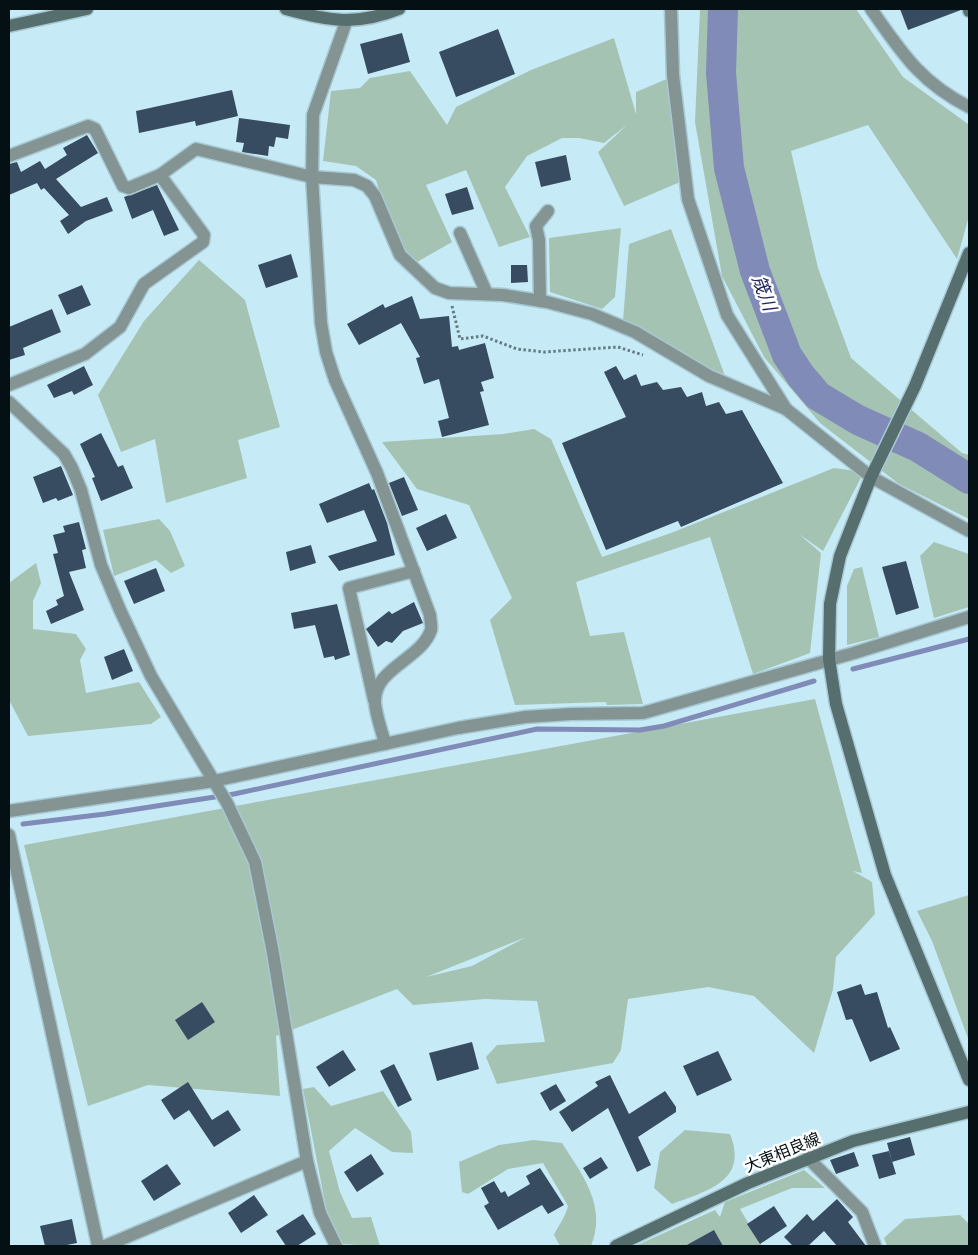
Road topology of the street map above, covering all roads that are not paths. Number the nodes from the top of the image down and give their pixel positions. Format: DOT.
graph roads {
  1 [pos="86,9"];
  2 [pos="286,9"];
  3 [pos="399,9"];
  4 [pos="671,9"];
  5 [pos="871,9"];
  6 [pos="343,17"];
  7 [pos="9,26"];
  8 [pos="969,107"];
  9 [pos="9,156"];
  10 [pos="160,175"];
  11 [pos="312,176"];
  12 [pos="548,211"];
  13 [pos="460,233"];
  14 [pos="969,253"];
  15 [pos="487,294"];
  16 [pos="540,301"];
  17 [pos="9,385"];
  18 [pos="9,402"];
  19 [pos="786,409"];
  20 [pos="871,478"];
  21 [pos="969,531"];
  22 [pos="414,571"];
  23 [pos="969,617"];
  24 [pos="829,659"];
  25 [pos="375,702"];
  26 [pos="385,744"];
  27 [pos="217,786"];
  28 [pos="9,811"];
  29 [pos="9,835"];
  30 [pos="969,1080"];
  31 [pos="969,1112"];
  32 [pos="808,1158"];
  33 [pos="307,1161"];
  34 [pos="98,1246"];
  35 [pos="106,1246"];
  36 [pos="336,1246"];
  37 [pos="616,1246"];
  38 [pos="875,1246"];
  1 -- 7 [label="street"];
  2 -- 6 [label="street"];
  3 -- 6 [label="street"];
  4 -- 19 [label="street"];
  5 -- 8 [label="street"];
  6 -- 11 [label="street"];
  9 -- 10 [label="street"];
  10 -- 11 [label="street"];
  10 -- 17 [label="street"];
  11 -- 15 [label="street"];
  11 -- 22 [label="street"];
  12 -- 16 [label="street"];
  13 -- 15 [label="street"];
  14 -- 20 [label="street"];
  15 -- 16 [label="street"];
  16 -- 19 [label="street"];
  18 -- 27 [label="street"];
  19 -- 20 [label="street"];
  20 -- 21 [label="street"];
  20 -- 24 [label="street"];
  22 -- 25 [label="street"];
  22 -- 25 [label="street"];
  23 -- 24 [label="street"];
  24 -- 26 [label="street"];
  24 -- 30 [label="street"];
  25 -- 26 [label="street"];
  26 -- 27 [label="street"];
  27 -- 28 [label="street"];
  27 -- 33 [label="street"];
  29 -- 34 [label="street"];
  31 -- 32 [label="street, 大東相良線"];
  32 -- 37 [label="street, 大東相良線"];
  32 -- 38 [label="street"];
  33 -- 35 [label="street"];
  33 -- 36 [label="street"];
}
